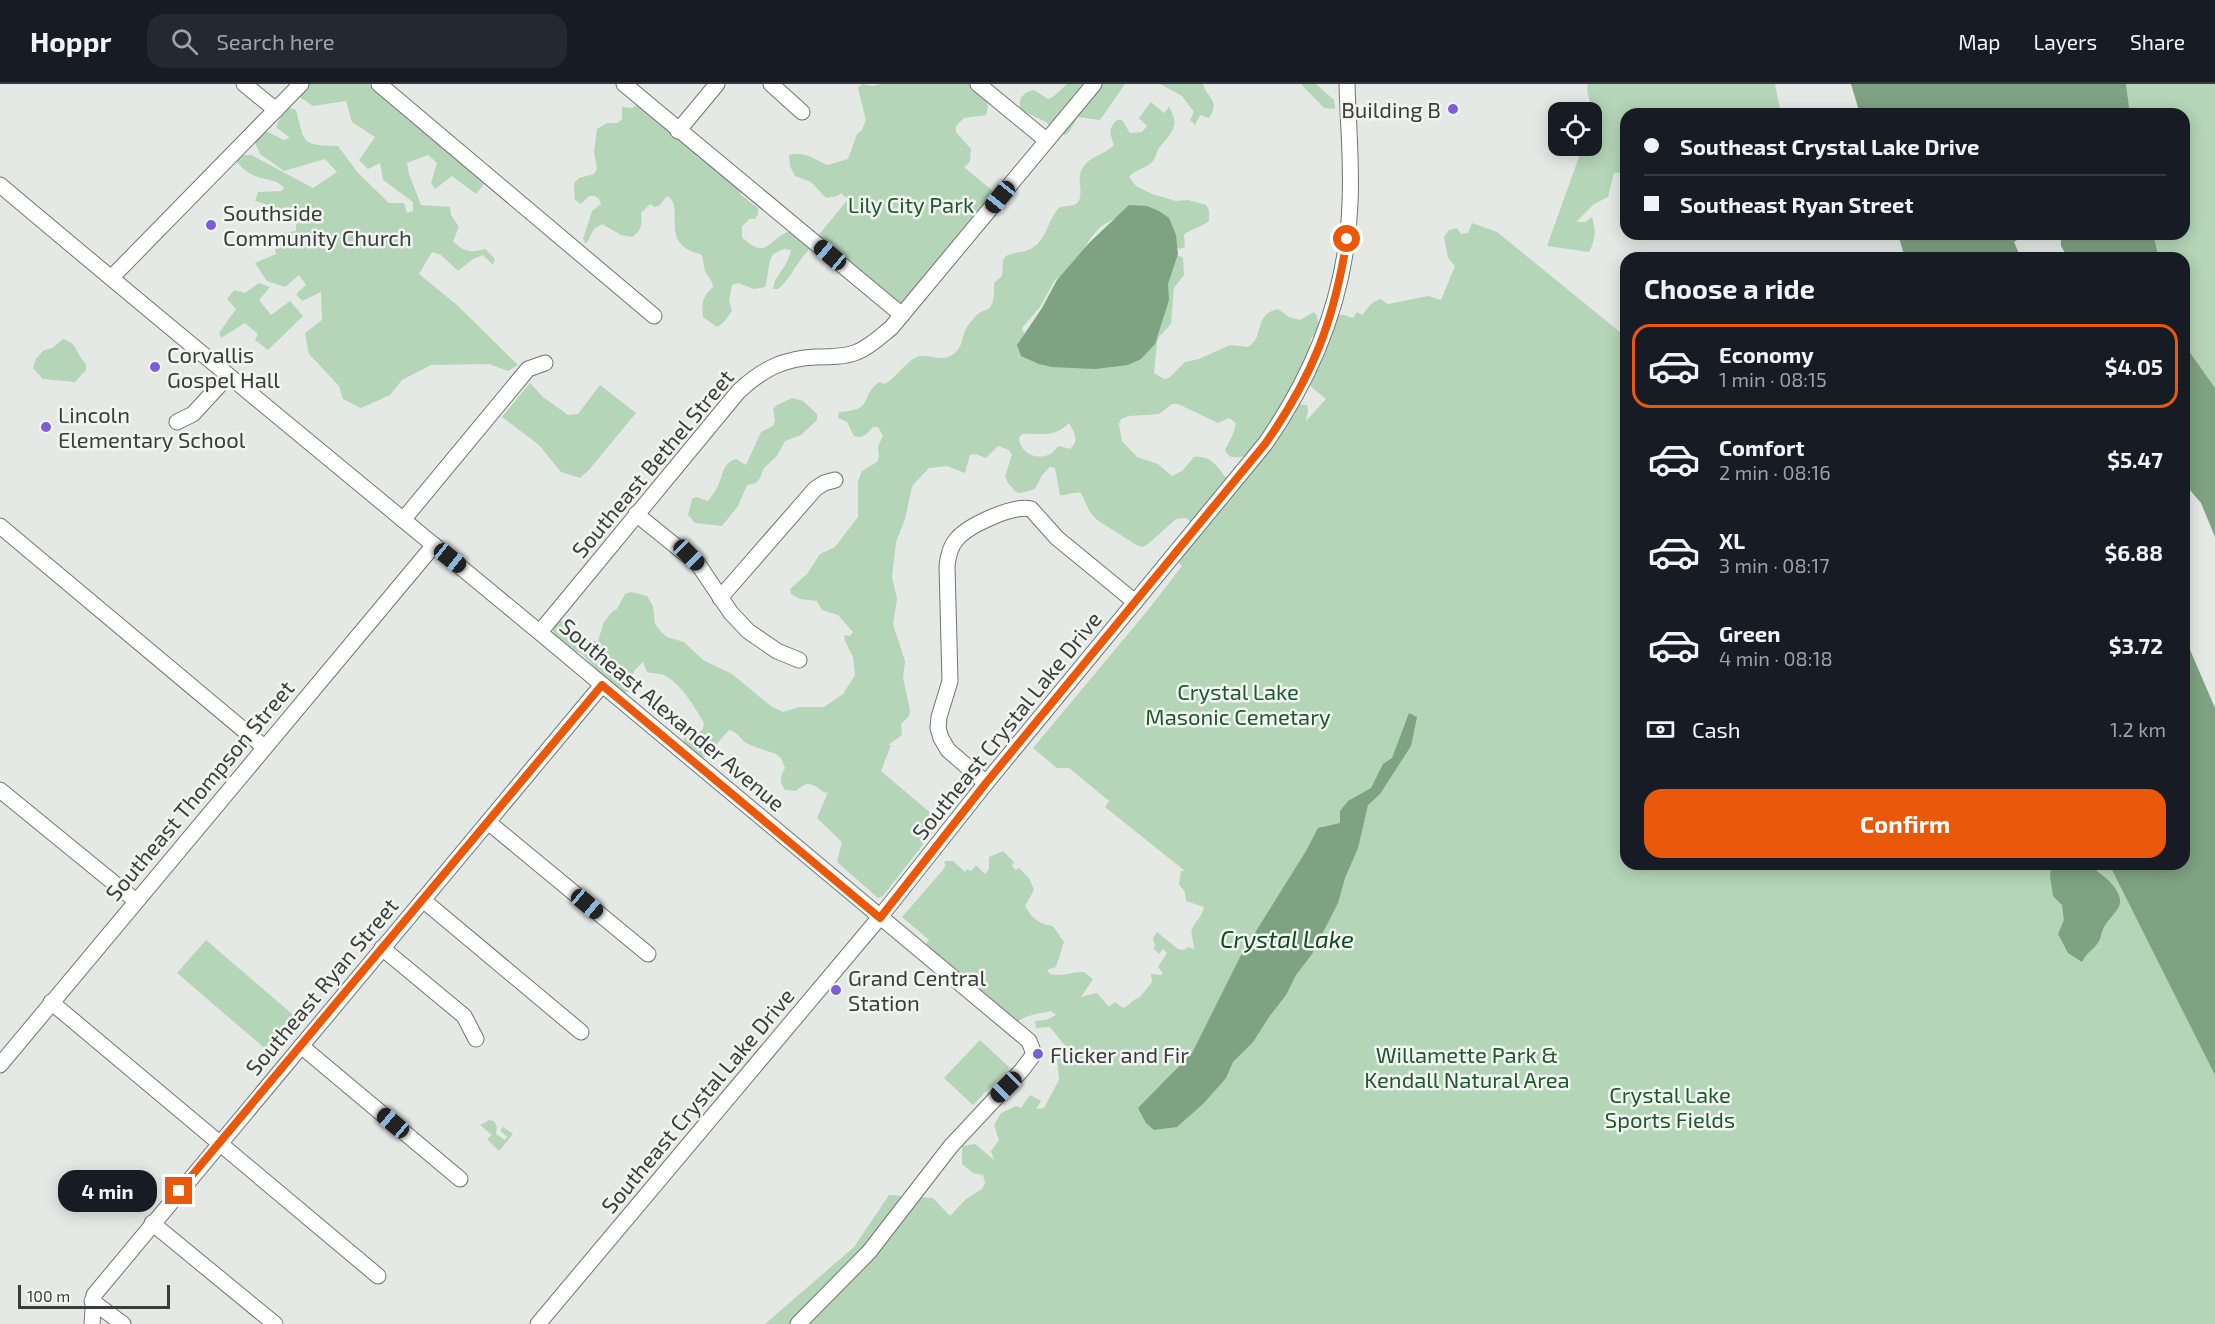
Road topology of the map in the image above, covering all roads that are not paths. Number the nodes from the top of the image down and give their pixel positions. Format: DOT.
graph roads {
  1 [pos="244,84"];
  2 [pos="301,84"];
  3 [pos="379,84"];
  4 [pos="624,84"];
  5 [pos="717,84"];
  6 [pos="771,84"];
  7 [pos="978,84"];
  8 [pos="1094,84"];
  9 [pos="1347,84"];
  10 [pos="276,110"];
  11 [pos="802,112"];
  12 [pos="678,131"];
  13 [pos="1046,140"];
  14 [pos="0,184"];
  15 [pos="112,277"];
  16 [pos="902,315"];
  17 [pos="654,316"];
  18 [pos="544,363"];
  19 [pos="228,376"];
  20 [pos="177,422"];
  21 [pos="835,480"];
  22 [pos="636,514"];
  23 [pos="403,520"];
  24 [pos="0,525"];
  25 [pos="434,545"];
  26 [pos="720,598"];
  27 [pos="1135,602"];
  28 [pos="540,632"];
  29 [pos="799,660"];
  30 [pos="602,685"];
  31 [pos="264,747"];
  32 [pos="986,783"];
  33 [pos="0,790"];
  34 [pos="489,822"];
  35 [pos="423,900"];
  36 [pos="136,901"];
  37 [pos="880,918"];
  38 [pos="382,948"];
  39 [pos="648,954"];
  40 [pos="51,1002"];
  41 [pos="582,1032"];
  42 [pos="476,1039"];
  43 [pos="301,1046"];
  44 [pos="0,1065"];
  45 [pos="220,1142"];
  46 [pos="460,1179"];
  47 [pos="152,1223"];
  48 [pos="378,1276"];
  49 [pos="92,1301"];
  50 [pos="92,1324"];
  51 [pos="123,1324"];
  52 [pos="275,1324"];
  53 [pos="538,1324"];
  54 [pos="798,1324"];
  1 -- 10 [label="street"];
  2 -- 10 [label="street"];
  3 -- 17 [label="street"];
  4 -- 12 [label="street"];
  5 -- 12 [label="street"];
  6 -- 11 [label="street"];
  7 -- 13 [label="street"];
  8 -- 13 [label="street, Southeast Bethel Street"];
  9 -- 27 [label="street, Southeast Crystal Lake Drive"];
  10 -- 15 [label="street"];
  12 -- 16 [label="street"];
  13 -- 16 [label="street, Southeast Bethel Street"];
  14 -- 15 [label="street, Southeast Alexander Avenue"];
  15 -- 19 [label="street, Southeast Alexander Avenue"];
  16 -- 22 [label="street, Southeast Bethel Street"];
  18 -- 23 [label="street"];
  19 -- 20 [label="street"];
  19 -- 23 [label="street, Southeast Alexander Avenue"];
  21 -- 26 [label="street"];
  22 -- 26 [label="street"];
  22 -- 28 [label="street, Southeast Bethel Street"];
  23 -- 25 [label="street, Southeast Alexander Avenue"];
  24 -- 31 [label="street"];
  25 -- 28 [label="street, Southeast Alexander Avenue"];
  25 -- 31 [label="street, Southeast Thompson Street"];
  26 -- 29 [label="street"];
  27 -- 32 [label="street, Southeast Crystal Lake Drive"];
  27 -- 32 [label="street"];
  28 -- 30 [label="street, Southeast Alexander Avenue"];
  30 -- 34 [label="street, Southeast Ryan Street"];
  30 -- 37 [label="street, Southeast Alexander Avenue"];
  31 -- 36 [label="street, Southeast Thompson Street"];
  32 -- 37 [label="street, Southeast Crystal Lake Drive"];
  33 -- 36 [label="street"];
  34 -- 35 [label="street, Southeast Ryan Street"];
  34 -- 39 [label="street"];
  35 -- 38 [label="street, Southeast Ryan Street"];
  35 -- 41 [label="street"];
  36 -- 40 [label="street, Southeast Thompson Street"];
  37 -- 53 [label="street, Southeast Crystal Lake Drive"];
  37 -- 54 [label="street, Southeast Alexander Avenue"];
  38 -- 42 [label="street"];
  38 -- 43 [label="street, Southeast Ryan Street"];
  40 -- 44 [label="street, Southeast Thompson Street"];
  40 -- 45 [label="street"];
  43 -- 45 [label="street, Southeast Ryan Street"];
  43 -- 46 [label="street"];
  45 -- 47 [label="street, Southeast Ryan Street"];
  45 -- 48 [label="street"];
  47 -- 49 [label="street, Southeast Ryan Street"];
  47 -- 52 [label="street"];
  49 -- 50 [label="street"];
  49 -- 51 [label="street"];
}
